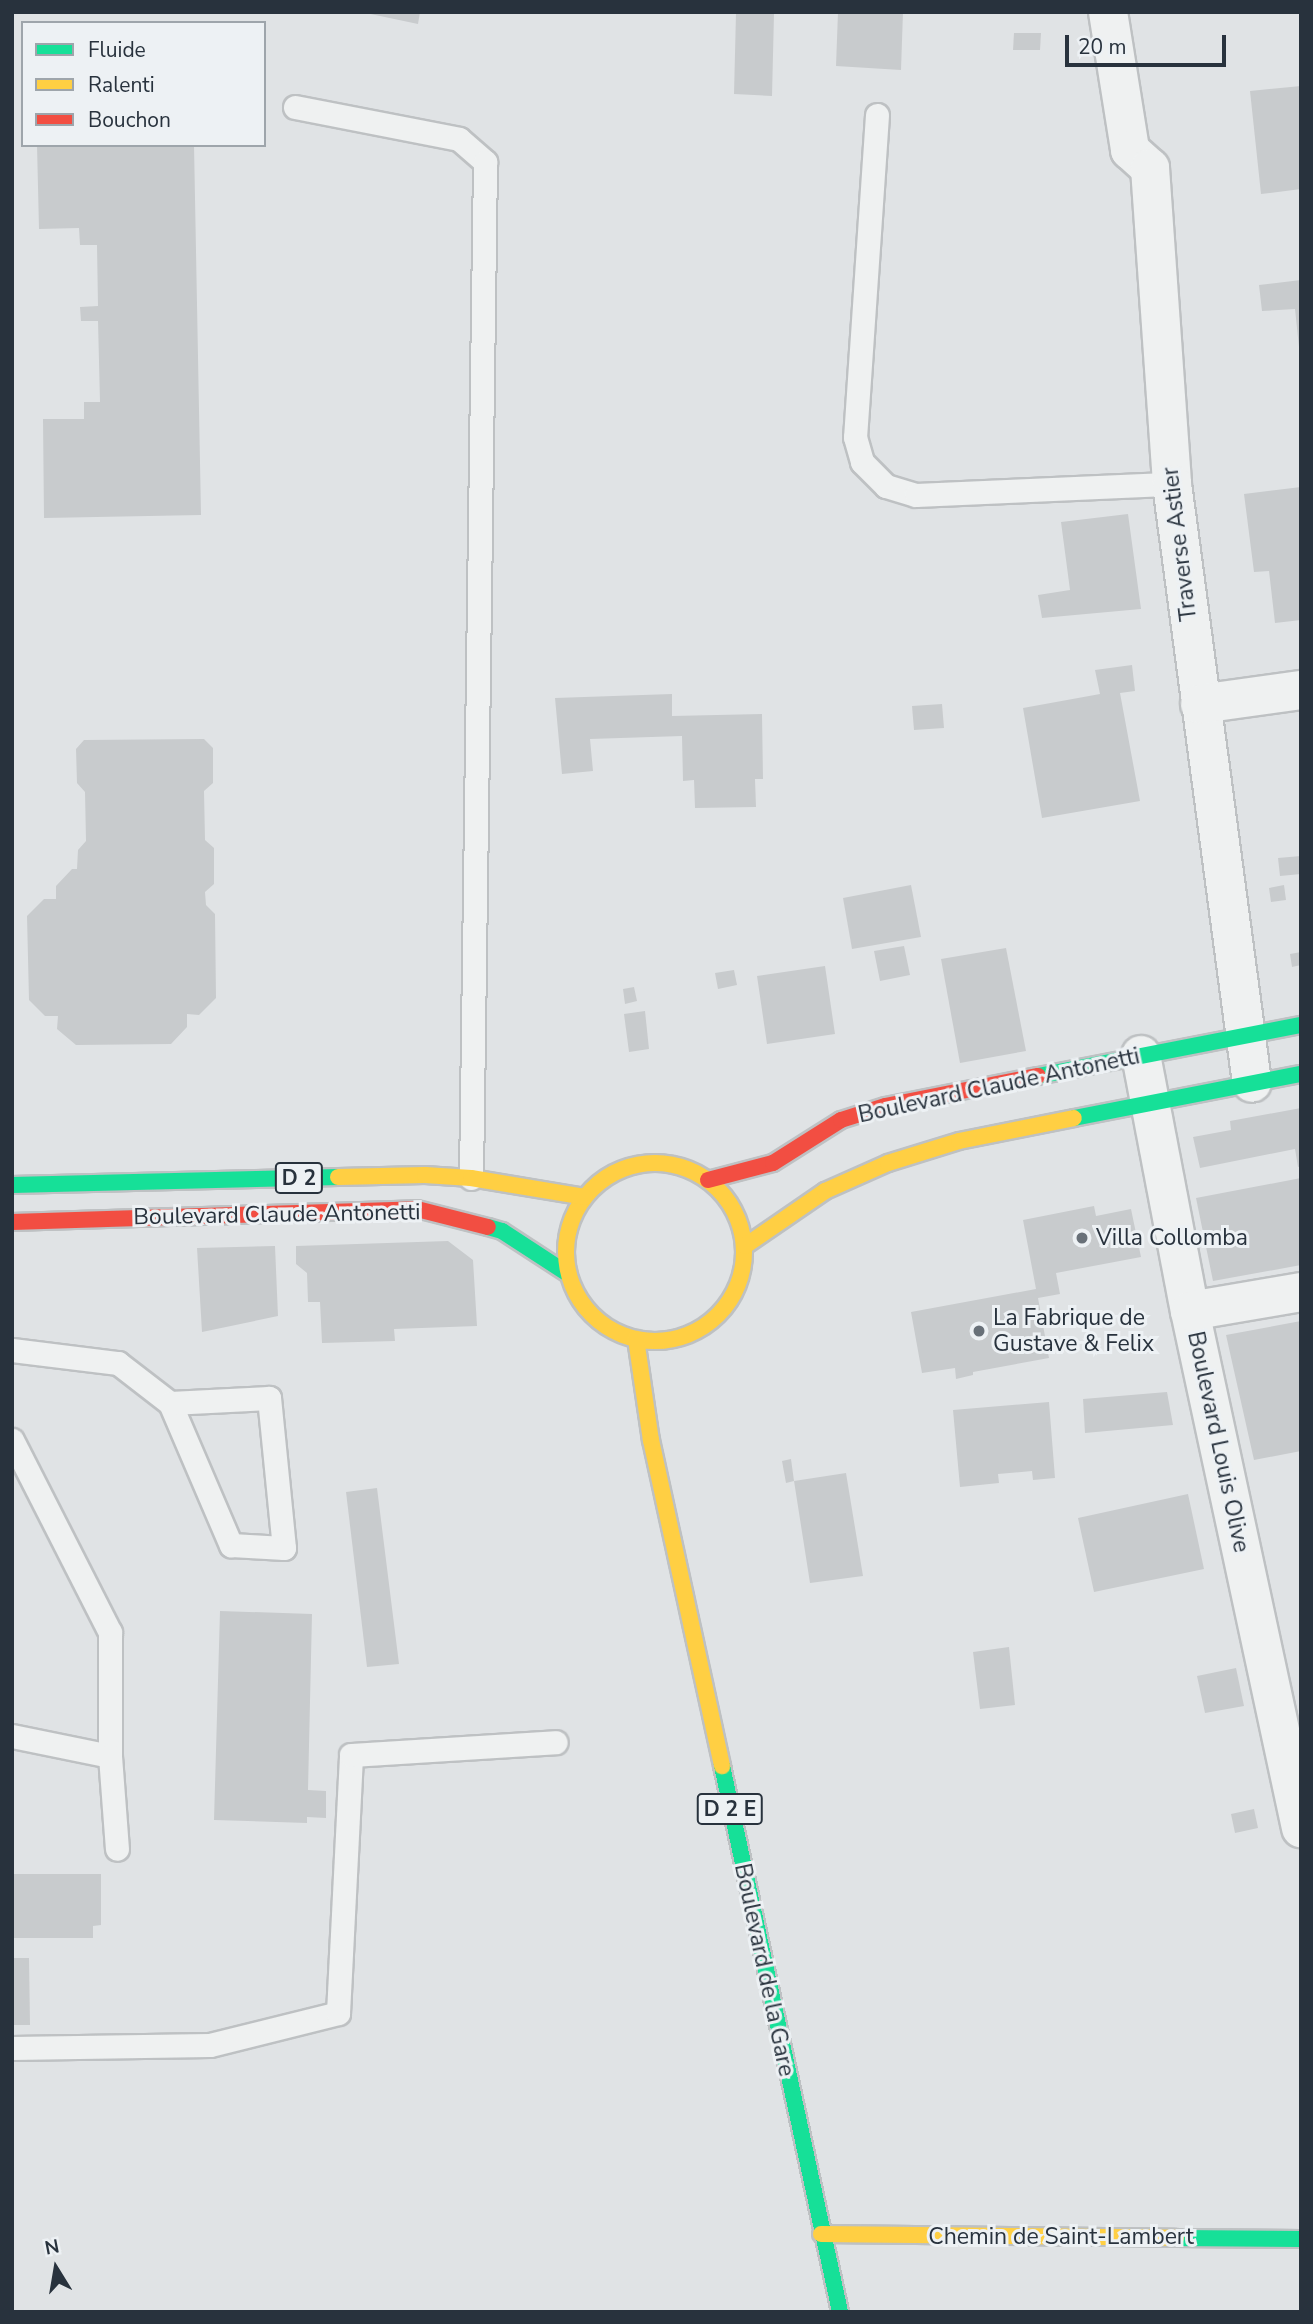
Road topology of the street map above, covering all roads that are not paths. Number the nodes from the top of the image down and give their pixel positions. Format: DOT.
graph roads {
  1 [pos="1108,12"];
  2 [pos="295,107"];
  3 [pos="877,115"];
  4 [pos="1172,484"];
  5 [pos="1301,690"];
  6 [pos="1200,704"];
  7 [pos="1301,1025"];
  8 [pos="1246,1035"];
  9 [pos="1140,1055"];
  10 [pos="1301,1074"];
  11 [pos="1252,1083"];
  12 [pos="1151,1103"];
  13 [pos="471,1178"];
  14 [pos="708,1180"];
  15 [pos="12,1185"];
  16 [pos="584,1197"];
  17 [pos="12,1222"];
  18 [pos="745,1246"];
  19 [pos="568,1275"];
  20 [pos="1301,1292"];
  21 [pos="1189,1311"];
  22 [pos="636,1339"];
  23 [pos="12,1350"];
  24 [pos="170,1403"];
  25 [pos="12,1440"];
  26 [pos="12,1736"];
  27 [pos="556,1742"];
  28 [pos="110,1756"];
  29 [pos="1295,1766"];
  30 [pos="1301,1828"];
  31 [pos="117,1849"];
  32 [pos="12,2048"];
  33 [pos="821,2234"];
  34 [pos="1301,2239"];
  35 [pos="840,2312"];
  1 -- 4 [label="street, Traverse Astier"];
  2 -- 13 [label="lane"];
  3 -- 4 [label="lane"];
  4 -- 6 [label="street, Traverse Astier"];
  5 -- 6 [label="street"];
  6 -- 8 [label="street, Traverse Astier"];
  7 -- 8 [label="main road, Boulevard Claude Antonetti"];
  8 -- 9 [label="main road, Boulevard Claude Antonetti"];
  8 -- 11 [label="street, Traverse Astier"];
  9 -- 12 [label="street, Boulevard Louis Olive"];
  9 -- 14 [label="main road, Boulevard Claude Antonetti"];
  10 -- 11 [label="main road, Boulevard Claude Antonetti"];
  11 -- 12 [label="main road, Boulevard Claude Antonetti"];
  12 -- 18 [label="main road, Boulevard Claude Antonetti"];
  12 -- 21 [label="street, Boulevard Louis Olive"];
  13 -- 15 [label="main road, Boulevard Claude Antonetti / D 2"];
  13 -- 16 [label="main road, Boulevard Claude Antonetti / D 2"];
  14 -- 16 [label="main road"];
  14 -- 18 [label="main road"];
  16 -- 19 [label="main road"];
  17 -- 19 [label="main road, Boulevard Claude Antonetti / D 2"];
  18 -- 22 [label="main road"];
  19 -- 22 [label="main road"];
  20 -- 21 [label="street"];
  21 -- 29 [label="street, Boulevard Louis Olive"];
  22 -- 33 [label="main road, Boulevard de la Gare / D 2 E"];
  23 -- 24 [label="lane"];
  24 -- 24 [label="lane"];
  25 -- 28 [label="lane"];
  26 -- 28 [label="lane"];
  27 -- 32 [label="lane"];
  28 -- 31 [label="lane"];
  29 -- 30 [label="street, Boulevard Louis Olive"];
  33 -- 34 [label="main road, Chemin de Saint-Lambert"];
  33 -- 35 [label="main road, Boulevard de la Gare / D 2 E"];
}
